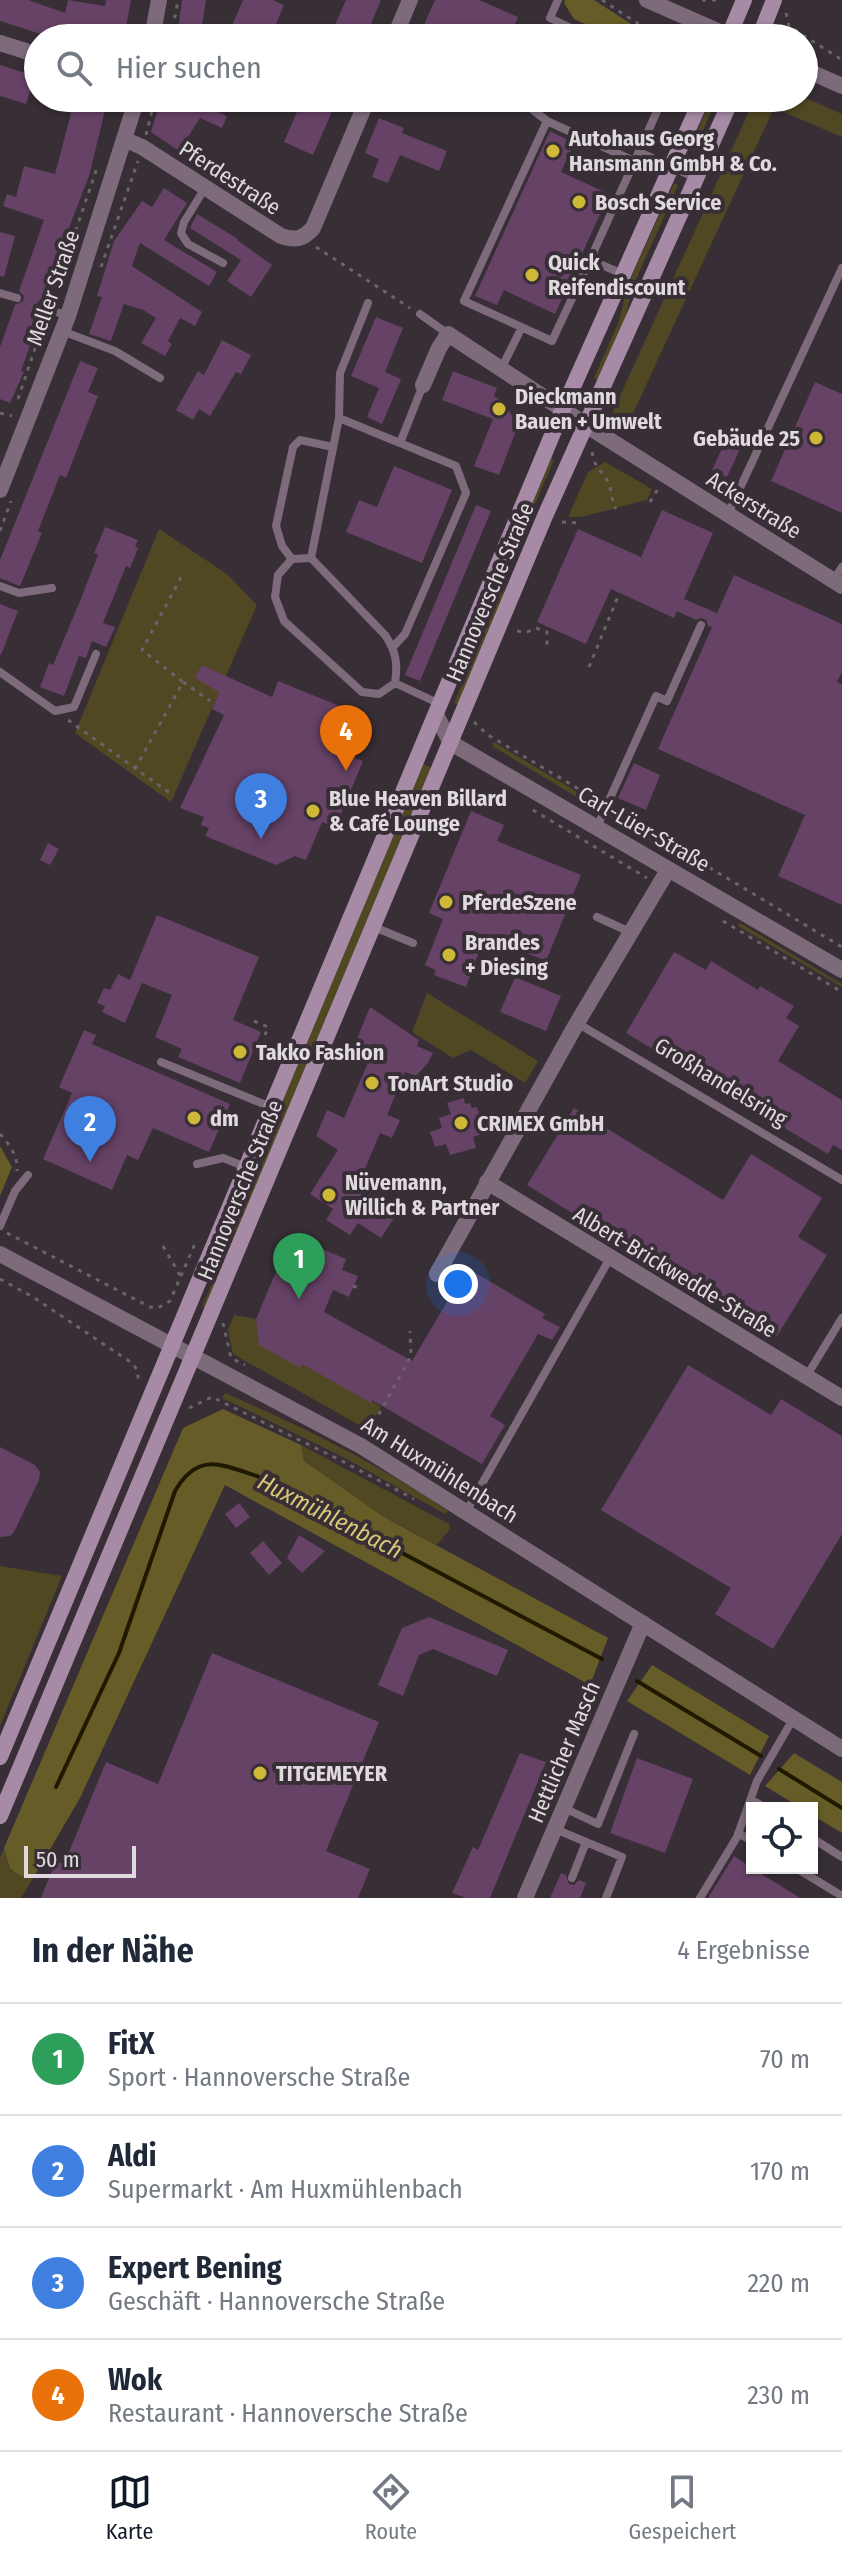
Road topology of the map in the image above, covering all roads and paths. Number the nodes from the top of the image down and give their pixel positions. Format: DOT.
graph roads {
  1 [pos="159,0"];
  2 [pos="178,0"];
  3 [pos="410,0"];
  4 [pos="558,0"];
  5 [pos="602,0"];
  6 [pos="647,0"];
  7 [pos="702,0"];
  8 [pos="718,0"];
  9 [pos="744,0"];
  10 [pos="780,6"];
  11 [pos="155,24"];
  12 [pos="174,24"];
  13 [pos="400,24"];
  14 [pos="562,24"];
  15 [pos="639,24"];
  16 [pos="701,24"];
  17 [pos="736,24"];
  18 [pos="768,24"];
  19 [pos="0,43"];
  20 [pos="818,45"];
  21 [pos="24,51"];
  22 [pos="842,60"];
  23 [pos="818,75"];
  24 [pos="842,86"];
  25 [pos="133,112"];
  26 [pos="362,112"];
  27 [pos="536,112"];
  28 [pos="657,112"];
  29 [pos="696,112"];
  30 [pos="726,112"];
  31 [pos="547,121"];
  32 [pos="126,140"];
  33 [pos="639,152"];
  34 [pos="100,158"];
  35 [pos="634,161"];
  36 [pos="671,167"];
  37 [pos="696,178"];
  38 [pos="205,188"];
  39 [pos="304,238"];
  40 [pos="590,260"];
  41 [pos="223,263"];
  42 [pos="842,268"];
  43 [pos="623,274"];
  44 [pos="0,293"];
  45 [pos="17,298"];
  46 [pos="368,303"];
  47 [pos="46,308"];
  48 [pos="420,314"];
  49 [pos="65,324"];
  50 [pos="522,327"];
  51 [pos="448,334"];
  52 [pos="501,369"];
  53 [pos="160,378"];
  54 [pos="423,385"];
  55 [pos="563,409"];
  56 [pos="0,413"];
  57 [pos="339,418"];
  58 [pos="585,424"];
  59 [pos="400,443"];
  60 [pos="333,447"];
  61 [pos="592,452"];
  62 [pos="658,489"];
  63 [pos="0,490"];
  64 [pos="650,502"];
  65 [pos="616,509"];
  66 [pos="728,515"];
  67 [pos="562,522"];
  68 [pos="580,523"];
  69 [pos="311,558"];
  70 [pos="292,559"];
  71 [pos="184,572"];
  72 [pos="839,578"];
  73 [pos="0,586"];
  74 [pos="52,588"];
  75 [pos="619,594"];
  76 [pos="701,625"];
  77 [pos="517,631"];
  78 [pos="393,647"];
  79 [pos="547,649"];
  80 [pos="96,654"];
  81 [pos="589,667"];
  82 [pos="0,672"];
  83 [pos="183,682"];
  84 [pos="395,683"];
  85 [pos="210,701"];
  86 [pos="438,709"];
  87 [pos="55,711"];
  88 [pos="477,726"];
  89 [pos="451,743"];
  90 [pos="135,769"];
  91 [pos="174,796"];
  92 [pos="608,807"];
  93 [pos="597,827"];
  94 [pos="668,870"];
  95 [pos="597,917"];
  96 [pos="374,927"];
  97 [pos="630,932"];
  98 [pos="413,943"];
  99 [pos="842,947"];
  100 [pos="842,970"];
  101 [pos="254,1021"];
  102 [pos="577,1023"];
  103 [pos="265,1035"];
  104 [pos="161,1062"];
  105 [pos="272,1108"];
  106 [pos="0,1134"];
  107 [pos="197,1164"];
  108 [pos="247,1167"];
  109 [pos="28,1175"];
  110 [pos="842,1180"];
  111 [pos="487,1182"];
  112 [pos="15,1191"];
  113 [pos="0,1228"];
  114 [pos="163,1246"];
  115 [pos="194,1246"];
  116 [pos="0,1254"];
  117 [pos="610,1258"];
  118 [pos="437,1274"];
  119 [pos="181,1277"];
  120 [pos="0,1279"];
  121 [pos="353,1286"];
  122 [pos="362,1289"];
  123 [pos="842,1318"];
  124 [pos="410,1331"];
  125 [pos="172,1345"];
  126 [pos="194,1357"];
  127 [pos="806,1377"];
  128 [pos="138,1384"];
  129 [pos="842,1397"];
  130 [pos="188,1408"];
  131 [pos="361,1446"];
  132 [pos="419,1502"];
  133 [pos="466,1512"];
  134 [pos="643,1623"];
  135 [pos="794,1718"];
  136 [pos="634,1734"];
  137 [pos="842,1749"];
  138 [pos="0,1757"];
  139 [pos="751,1799"];
  140 [pos="756,1802"];
  141 [pos="564,1808"];
  142 [pos="0,1816"];
  143 [pos="555,1829"];
  144 [pos="738,1833"];
  145 [pos="746,1838"];
  146 [pos="586,1842"];
  147 [pos="818,1842"];
  148 [pos="842,1857"];
  149 [pos="806,1874"];
  150 [pos="572,1878"];
  151 [pos="842,1896"];
  152 [pos="525,1898"];
  153 [pos="606,1898"];
  154 [pos="700,1898"];
  1 -- 11 [label="street"];
  2 -- 12 [label="path"];
  3 -- 13 [label="street"];
  4 -- 14 [label="lane"];
  5 -- 15 [label="path"];
  6 -- 16 [label="street"];
  7 -- 8 [label="path"];
  9 -- 17 [label="main road"];
  10 -- 18 [label="main road"];
  19 -- 21 [label="street"];
  20 -- 22 [label="path"];
  23 -- 24 [label="street"];
  25 -- 32 [label="street, Meller Straße"];
  26 -- 39 [label="street"];
  27 -- 31 [label="lane"];
  28 -- 33 [label="lane"];
  29 -- 36 [label="main road, Hannoversche Straße"];
  30 -- 37 [label="main road, Hannoversche Straße"];
  31 -- 35 [label="lane"];
  31 -- 50 [label="lane"];
  32 -- 38 [label="street, Pferdestraße"];
  32 -- 49 [label="street, Meller Straße"];
  33 -- 35 [label="lane"];
  33 -- 36 [label="lane"];
  34 -- 47 [label="path"];
  35 -- 40 [label="lane"];
  36 -- 37 [label="lane"];
  36 -- 43 [label="main road, Hannoversche Straße"];
  37 -- 58 [label="main road, Hannoversche Straße"];
  38 -- 39 [label="street, Pferdestraße"];
  38 -- 41 [label="lane"];
  39 -- 48 [label="path"];
  40 -- 43 [label="lane"];
  40 -- 50 [label="lane"];
  42 -- 66 [label="lane"];
  43 -- 55 [label="main road, Hannoversche Straße"];
  44 -- 45 [label="lane"];
  46 -- 57 [label="lane"];
  47 -- 49 [label="lane"];
  47 -- 56 [label="path"];
  48 -- 51 [label="lane"];
  49 -- 53 [label="lane"];
  49 -- 63 [label="street, Meller Straße"];
  50 -- 52 [label="lane"];
  51 -- 52 [label="street"];
  51 -- 54 [label="street"];
  52 -- 55 [label="street"];
  54 -- 59 [label="lane"];
  55 -- 58 [label="street, Ackerstraße"];
  55 -- 86 [label="main road, Hannoversche Straße"];
  57 -- 59 [label="lane"];
  57 -- 60 [label="lane"];
  58 -- 66 [label="street, Ackerstraße"];
  58 -- 89 [label="main road, Hannoversche Straße"];
  59 -- 78 [label="lane"];
  60 -- 69 [label="lane"];
  60 -- 70 [label="lane"];
  61 -- 65 [label="path"];
  62 -- 64 [label="path"];
  66 -- 72 [label="street, Ackerstraße"];
  67 -- 68 [label="path"];
  69 -- 70 [label="lane"];
  69 -- 78 [label="lane"];
  70 -- 84 [label="lane"];
  71 -- 83 [label="path"];
  73 -- 74 [label="lane"];
  75 -- 81 [label="path"];
  76 -- 92 [label="lane"];
  77 -- 79 [label="path"];
  78 -- 84 [label="lane"];
  80 -- 87 [label="lane"];
  82 -- 87 [label="lane"];
  83 -- 85 [label="path"];
  83 -- 90 [label="path"];
  84 -- 86 [label="lane"];
  86 -- 89 [label="street"];
  86 -- 105 [label="main road, Hannoversche Straße"];
  87 -- 90 [label="path"];
  88 -- 92 [label="path, Carl-Lüer-Straße"];
  89 -- 93 [label="street, Carl-Lüer-Straße"];
  89 -- 96 [label="main road, Hannoversche Straße"];
  90 -- 91 [label="path"];
  92 -- 93 [label="lane"];
  92 -- 99 [label="path, Carl-Lüer-Straße"];
  93 -- 94 [label="street, Carl-Lüer-Straße"];
  94 -- 97 [label="street"];
  94 -- 100 [label="street, Carl-Lüer-Straße"];
  95 -- 97 [label="lane"];
  96 -- 98 [label="lane"];
  96 -- 126 [label="main road, Hannoversche Straße"];
  97 -- 102 [label="street"];
  101 -- 103 [label="path"];
  102 -- 110 [label="lane, Großhandelsring"];
  102 -- 111 [label="street"];
  104 -- 105 [label="lane"];
  105 -- 108 [label="main road, Hannoversche Straße"];
  106 -- 112 [label="path"];
  107 -- 108 [label="lane"];
  108 -- 125 [label="main road, Hannoversche Straße"];
  109 -- 112 [label="lane"];
  111 -- 117 [label="street, Albert-Brickwedde-Straße"];
  111 -- 118 [label="street"];
  112 -- 113 [label="lane"];
  113 -- 119 [label="path"];
  114 -- 119 [label="path"];
  115 -- 119 [label="path"];
  116 -- 125 [label="street, Am Huxmühlenbach"];
  117 -- 127 [label="street, Albert-Brickwedde-Straße"];
  117 -- 133 [label="lane"];
  120 -- 128 [label="path"];
  121 -- 122 [label="path"];
  123 -- 127 [label="lane"];
  124 -- 131 [label="path"];
  125 -- 126 [label="street, Am Huxmühlenbach"];
  125 -- 138 [label="main road, Hannoversche Straße"];
  126 -- 131 [label="street, Am Huxmühlenbach"];
  126 -- 142 [label="main road, Hannoversche Straße"];
  127 -- 129 [label="street, Albert-Brickwedde-Straße"];
  130 -- 132 [label="path"];
  131 -- 133 [label="street, Am Huxmühlenbach"];
  133 -- 134 [label="street, Am Huxmühlenbach"];
  134 -- 135 [label="street, Am Huxmühlenbach"];
  134 -- 141 [label="street, Hettlicher Masch"];
  135 -- 137 [label="street, Am Huxmühlenbach"];
  135 -- 139 [label="lane"];
  136 -- 141 [label="lane"];
  139 -- 140 [label="lane"];
  139 -- 144 [label="lane"];
  141 -- 143 [label="street, Hettlicher Masch"];
  143 -- 146 [label="lane"];
  143 -- 152 [label="street, Hettlicher Masch"];
  144 -- 145 [label="lane"];
  144 -- 154 [label="lane"];
  146 -- 150 [label="lane"];
  146 -- 153 [label="lane"];
  147 -- 148 [label="lane"];
  149 -- 151 [label="lane"];
}
